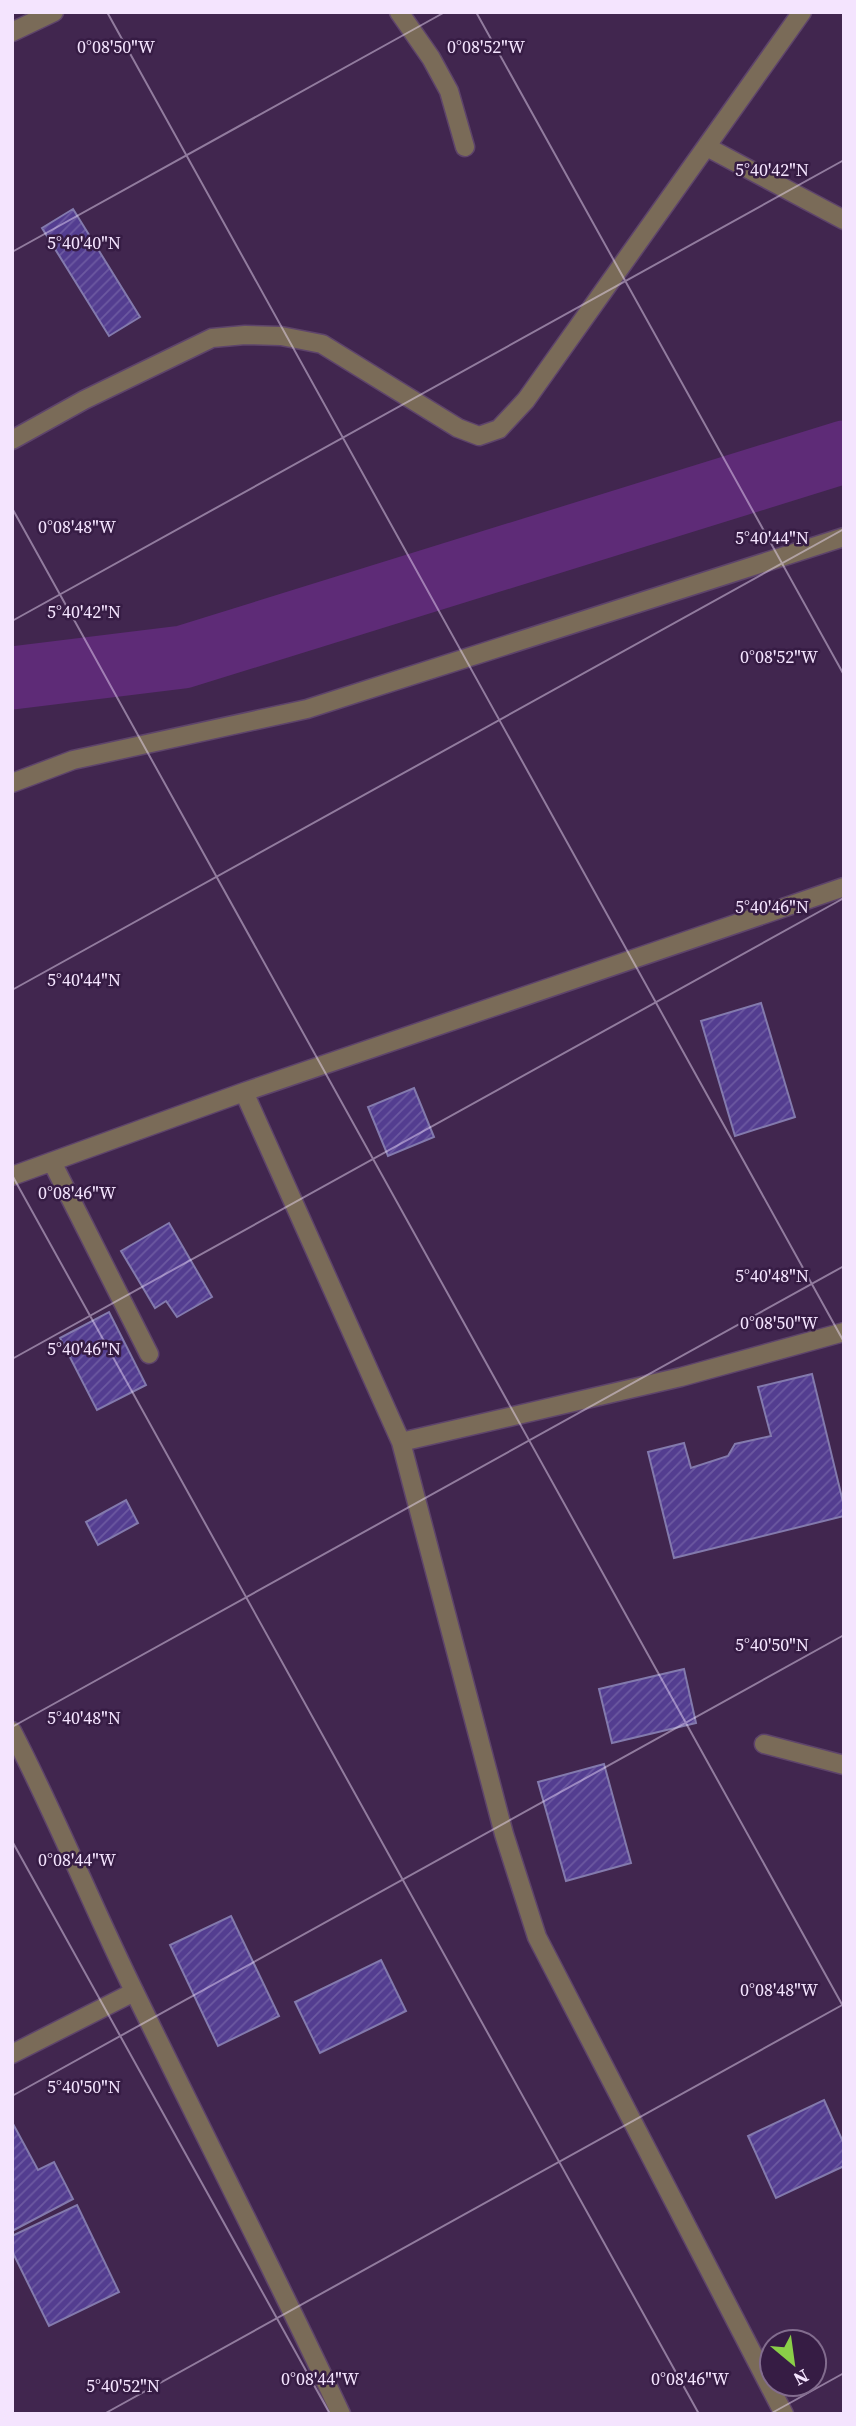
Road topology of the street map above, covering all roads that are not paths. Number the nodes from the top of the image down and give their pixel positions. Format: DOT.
graph roads {
  1 [pos="54,12"];
  2 [pos="399,12"];
  3 [pos="802,12"];
  4 [pos="12,32"];
  5 [pos="465,147"];
  6 [pos="707,147"];
  7 [pos="844,220"];
  8 [pos="12,440"];
  9 [pos="844,537"];
  10 [pos="12,783"];
  11 [pos="844,887"];
  12 [pos="244,1092"];
  13 [pos="52,1161"];
  14 [pos="12,1176"];
  15 [pos="844,1332"];
  16 [pos="149,1354"];
  17 [pos="401,1442"];
  18 [pos="12,1731"];
  19 [pos="764,1744"];
  20 [pos="844,1765"];
  21 [pos="134,1992"];
  22 [pos="12,2054"];
  23 [pos="341,2414"];
  24 [pos="784,2414"];
  1 -- 4 [label="street"];
  2 -- 5 [label="street"];
  3 -- 6 [label="street"];
  6 -- 7 [label="street"];
  6 -- 8 [label="street"];
  9 -- 10 [label="street"];
  11 -- 12 [label="street"];
  12 -- 13 [label="street"];
  12 -- 17 [label="street"];
  13 -- 14 [label="street"];
  13 -- 16 [label="street"];
  15 -- 17 [label="street"];
  17 -- 24 [label="street"];
  18 -- 21 [label="street"];
  19 -- 20 [label="street"];
  21 -- 22 [label="street"];
  21 -- 23 [label="street"];
}
